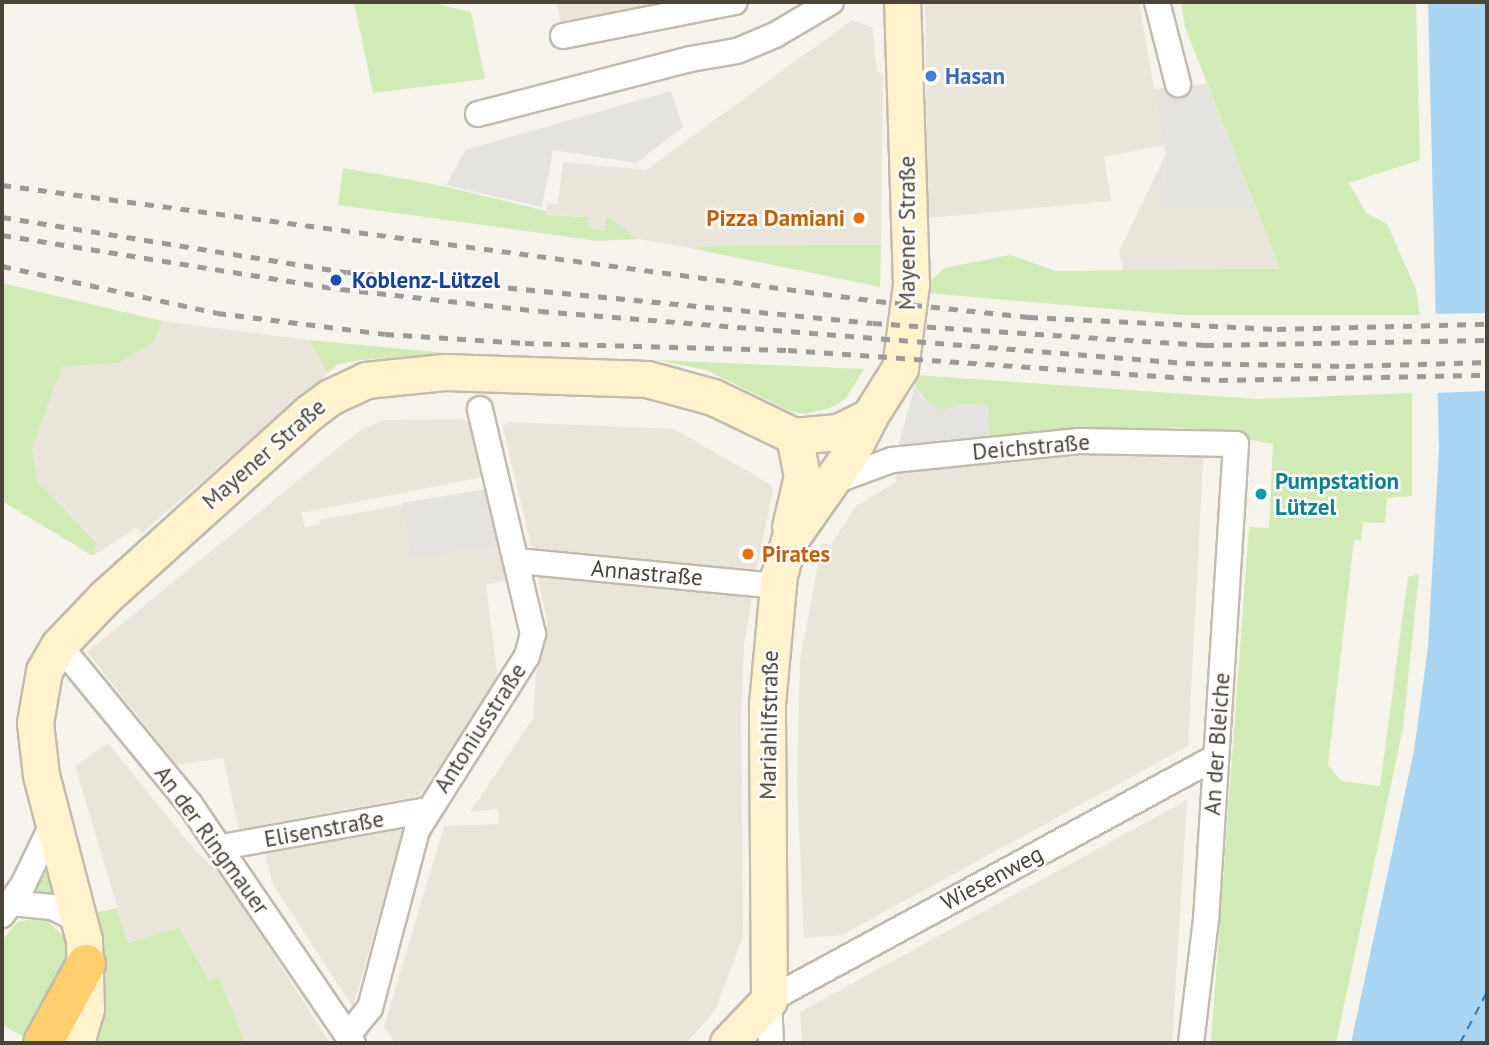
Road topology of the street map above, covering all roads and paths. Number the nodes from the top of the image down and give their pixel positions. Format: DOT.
graph roads {
  1 [pos="735,2"];
  2 [pos="831,2"];
  3 [pos="902,2"];
  4 [pos="1157,2"];
  5 [pos="563,36"];
  6 [pos="1178,84"];
  7 [pos="478,114"];
  8 [pos="480,408"];
  9 [pos="869,417"];
  10 [pos="794,436"];
  11 [pos="1236,444"];
  12 [pos="831,482"];
  13 [pos="789,541"];
  14 [pos="518,561"];
  15 [pos="777,586"];
  16 [pos="58,645"];
  17 [pos="1216,757"];
  18 [pos="427,810"];
  19 [pos="54,821"];
  20 [pos="222,847"];
  21 [pos="6,909"];
  22 [pos="81,921"];
  23 [pos="86,964"];
  24 [pos="769,1000"];
  25 [pos="350,1039"];
  26 [pos="57,1040"];
  27 [pos="729,1043"];
  28 [pos="771,1043"];
  29 [pos="1191,1043"];
  1 -- 5 [label="street"];
  2 -- 7 [label="street"];
  3 -- 9 [label="street, Mayener Straße"];
  4 -- 6 [label="street"];
  8 -- 14 [label="street, Antoniusstraße"];
  9 -- 10 [label="street"];
  9 -- 12 [label="street, Mariahilfstraße"];
  10 -- 13 [label="street"];
  10 -- 16 [label="street, Mayener Straße"];
  11 -- 12 [label="street, Deichstraße"];
  11 -- 17 [label="street, An der Bleiche"];
  12 -- 13 [label="street, Mariahilfstraße"];
  13 -- 15 [label="street, Mariahilfstraße"];
  14 -- 15 [label="street, Annastraße"];
  14 -- 18 [label="street, Antoniusstraße"];
  15 -- 24 [label="street, Mariahilfstraße"];
  16 -- 19 [label="street, Mayener Straße"];
  16 -- 20 [label="street, An der Ringmauer"];
  17 -- 24 [label="street, Wiesenweg"];
  17 -- 29 [label="street, An der Bleiche"];
  18 -- 20 [label="street, Elisenstraße"];
  18 -- 25 [label="street, Antoniusstraße"];
  19 -- 21 [label="street"];
  19 -- 22 [label="street, Mayener Straße"];
  20 -- 25 [label="street, An der Ringmauer"];
  21 -- 22 [label="street"];
  22 -- 23 [label="street, Mayener Straße"];
  23 -- 26 [label="highway"];
  24 -- 27 [label="street"];
  24 -- 28 [label="street"];
}
